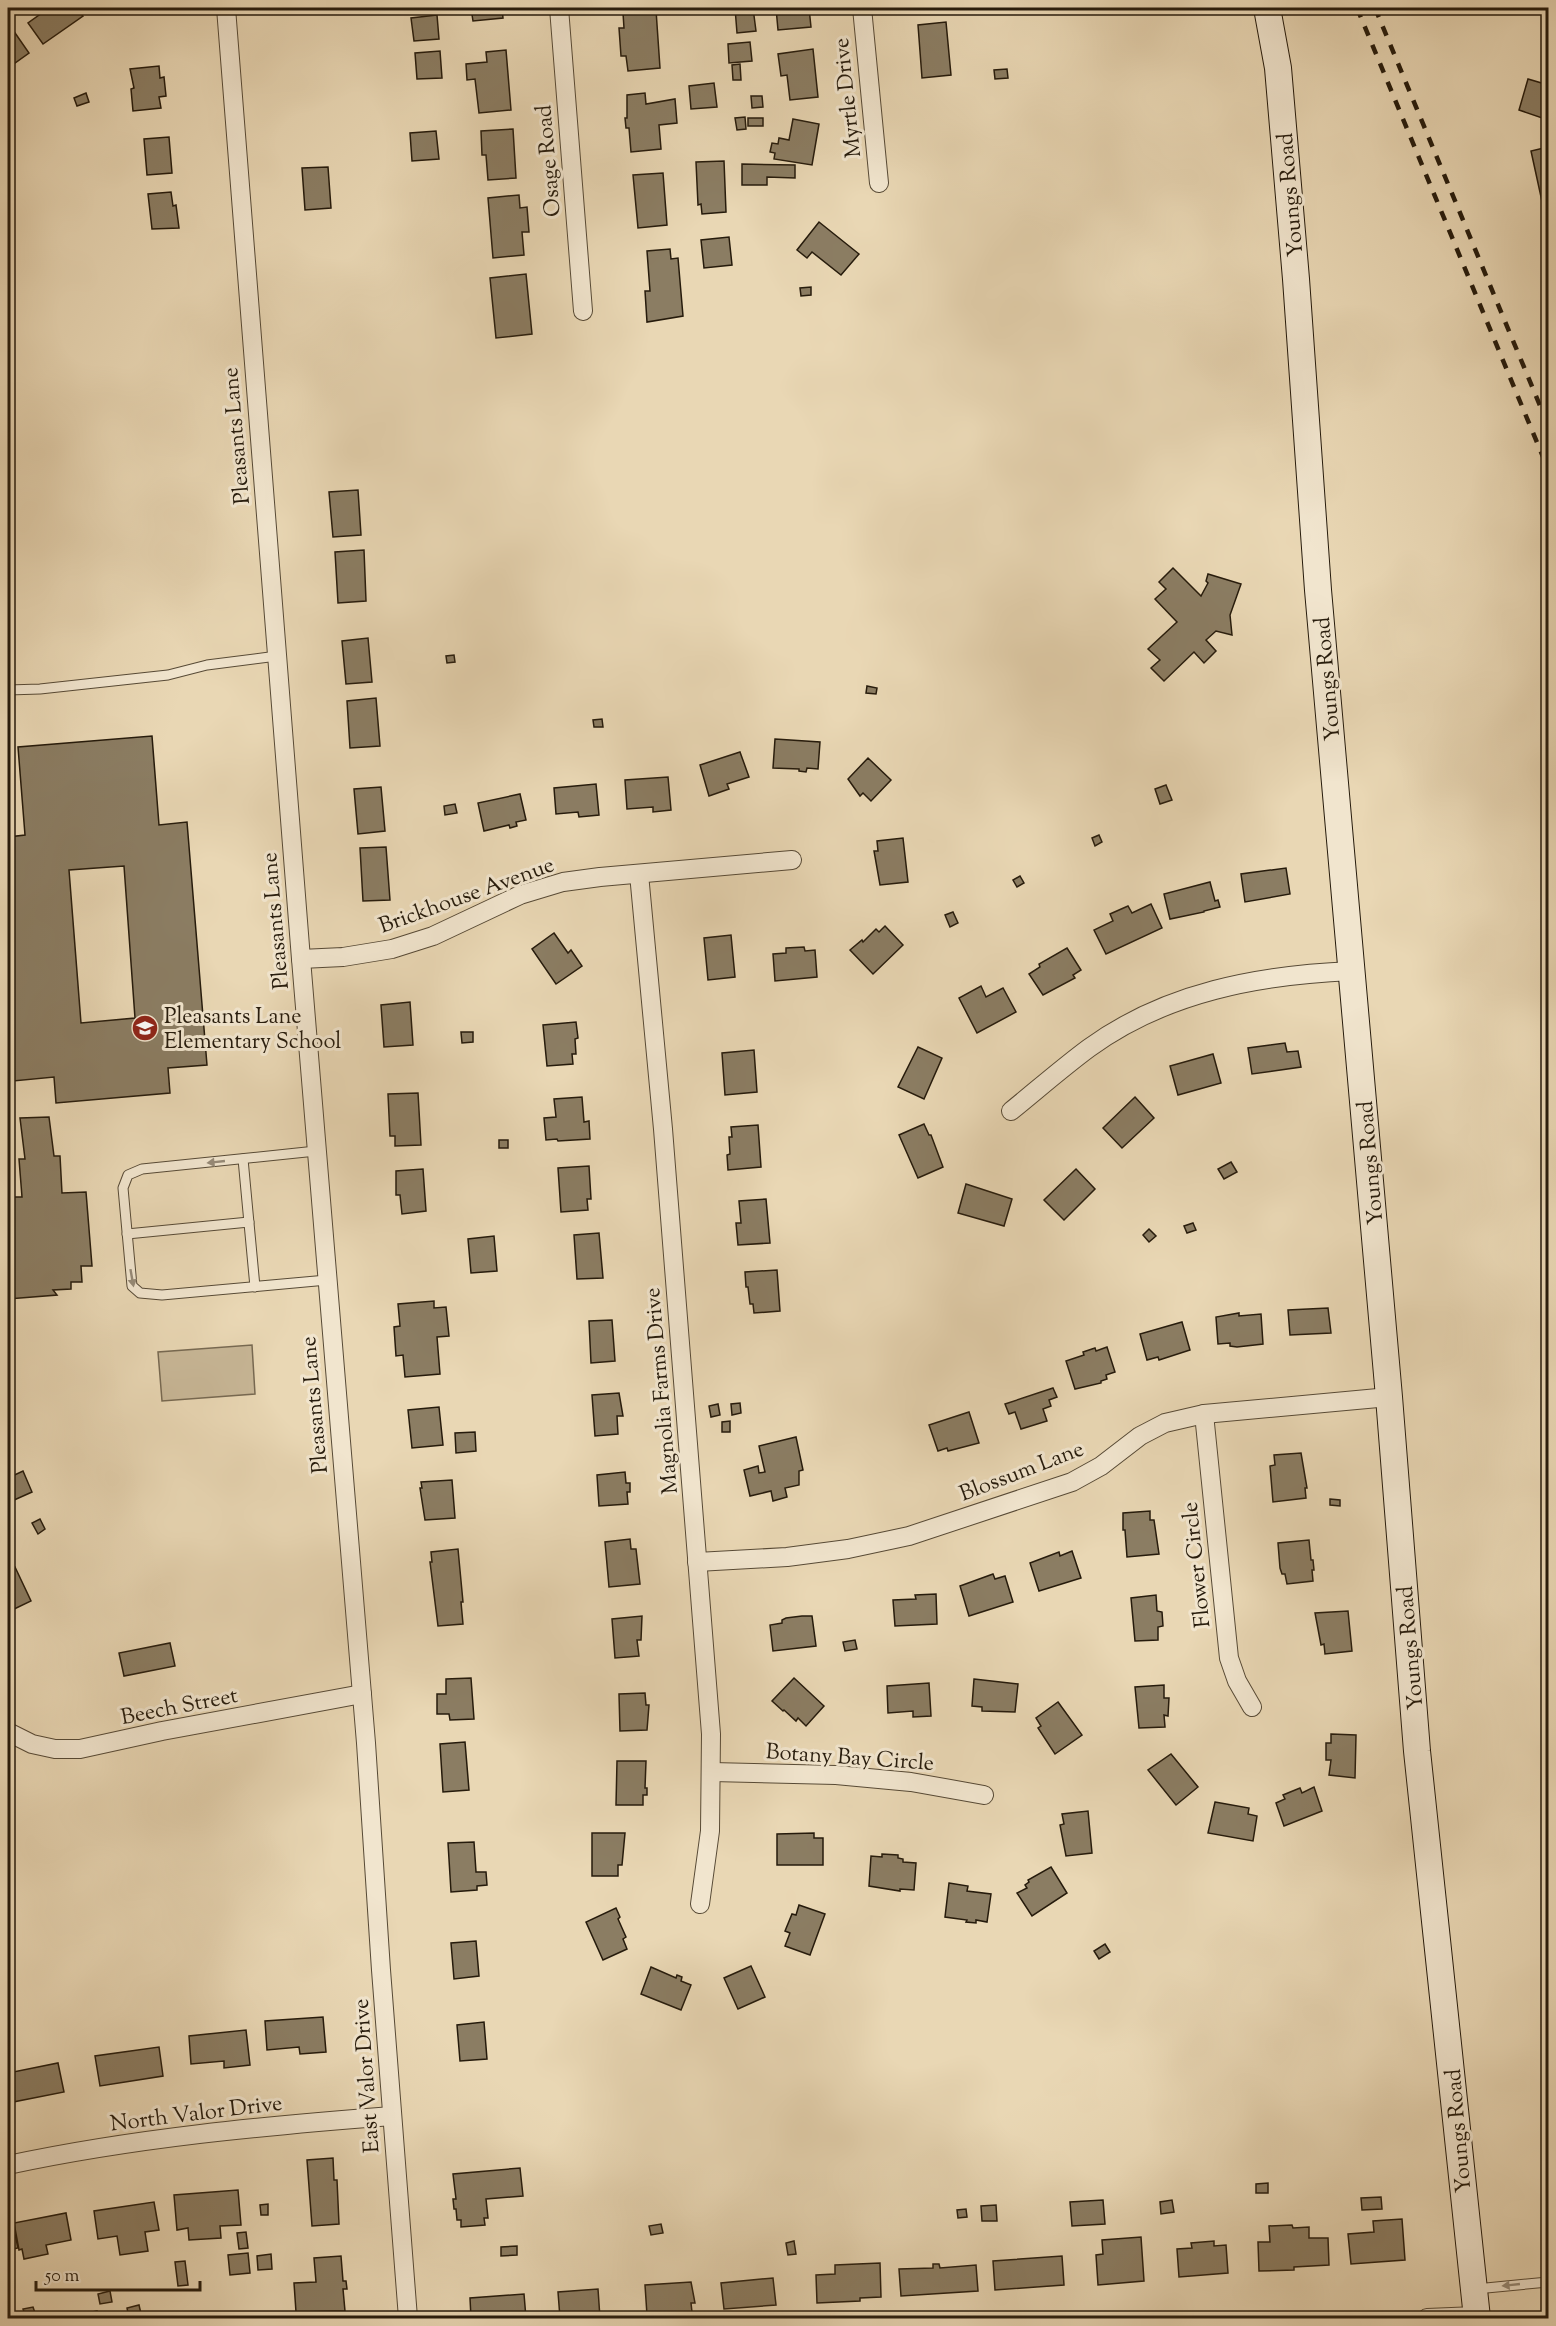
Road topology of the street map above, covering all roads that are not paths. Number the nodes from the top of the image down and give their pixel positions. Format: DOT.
graph roads {
  1 [pos="226,8"];
  2 [pos="559,8"];
  3 [pos="861,8"];
  4 [pos="1267,8"];
  5 [pos="879,183"];
  6 [pos="583,311"];
  7 [pos="277,656"];
  8 [pos="8,690"];
  9 [pos="792,860"];
  10 [pos="639,874"];
  11 [pos="301,959"];
  12 [pos="1352,971"];
  13 [pos="1011,1111"];
  14 [pos="316,1151"];
  15 [pos="243,1159"];
  16 [pos="249,1222"];
  17 [pos="127,1234"];
  18 [pos="327,1280"];
  19 [pos="255,1287"];
  20 [pos="1389,1397"];
  21 [pos="1204,1414"];
  22 [pos="697,1563"];
  23 [pos="362,1694"];
  24 [pos="1252,1707"];
  25 [pos="8,1732"];
  26 [pos="712,1772"];
  27 [pos="984,1795"];
  28 [pos="372,1830"];
  29 [pos="700,1904"];
  30 [pos="392,2116"];
  31 [pos="8,2165"];
  32 [pos="1548,2282"];
  33 [pos="1473,2289"];
  34 [pos="1476,2317"];
  35 [pos="408,2319"];
  36 [pos="1427,2319"];
  1 -- 7 [label="street, Pleasants Lane"];
  2 -- 6 [label="street, Osage Road"];
  3 -- 5 [label="street, Myrtle Drive"];
  4 -- 12 [label="street, Youngs Road"];
  7 -- 8 [label="lane"];
  7 -- 11 [label="street, Pleasants Lane"];
  9 -- 10 [label="street, Brickhouse Avenue"];
  10 -- 11 [label="street, Brickhouse Avenue"];
  10 -- 22 [label="street, Magnolia Farms Drive"];
  11 -- 14 [label="street, Pleasants Lane"];
  12 -- 13 [label="street"];
  12 -- 20 [label="street, Youngs Road"];
  14 -- 15 [label="lane"];
  14 -- 18 [label="street, Pleasants Lane"];
  15 -- 16 [label="lane"];
  15 -- 17 [label="lane, one-way"];
  16 -- 17 [label="lane"];
  16 -- 19 [label="lane"];
  17 -- 19 [label="lane, one-way"];
  18 -- 19 [label="lane"];
  18 -- 23 [label="street, Pleasants Lane"];
  20 -- 21 [label="street, Blossum Lane"];
  20 -- 33 [label="street, Youngs Road"];
  21 -- 22 [label="street, Blossum Lane"];
  21 -- 24 [label="street, Flower Circle"];
  22 -- 26 [label="street, Magnolia Farms Drive"];
  23 -- 25 [label="street, Beech Street"];
  23 -- 28 [label="street, Pleasants Lane"];
  26 -- 27 [label="street, Botany Bay Circle"];
  26 -- 29 [label="street, Magnolia Farms Drive"];
  28 -- 30 [label="street, East Valor Drive"];
  30 -- 31 [label="street, North Valor Drive"];
  30 -- 35 [label="street, East Valor Drive"];
  32 -- 33 [label="lane, one-way"];
  33 -- 34 [label="street, Youngs Road"];
  34 -- 36 [label="street"];
}
